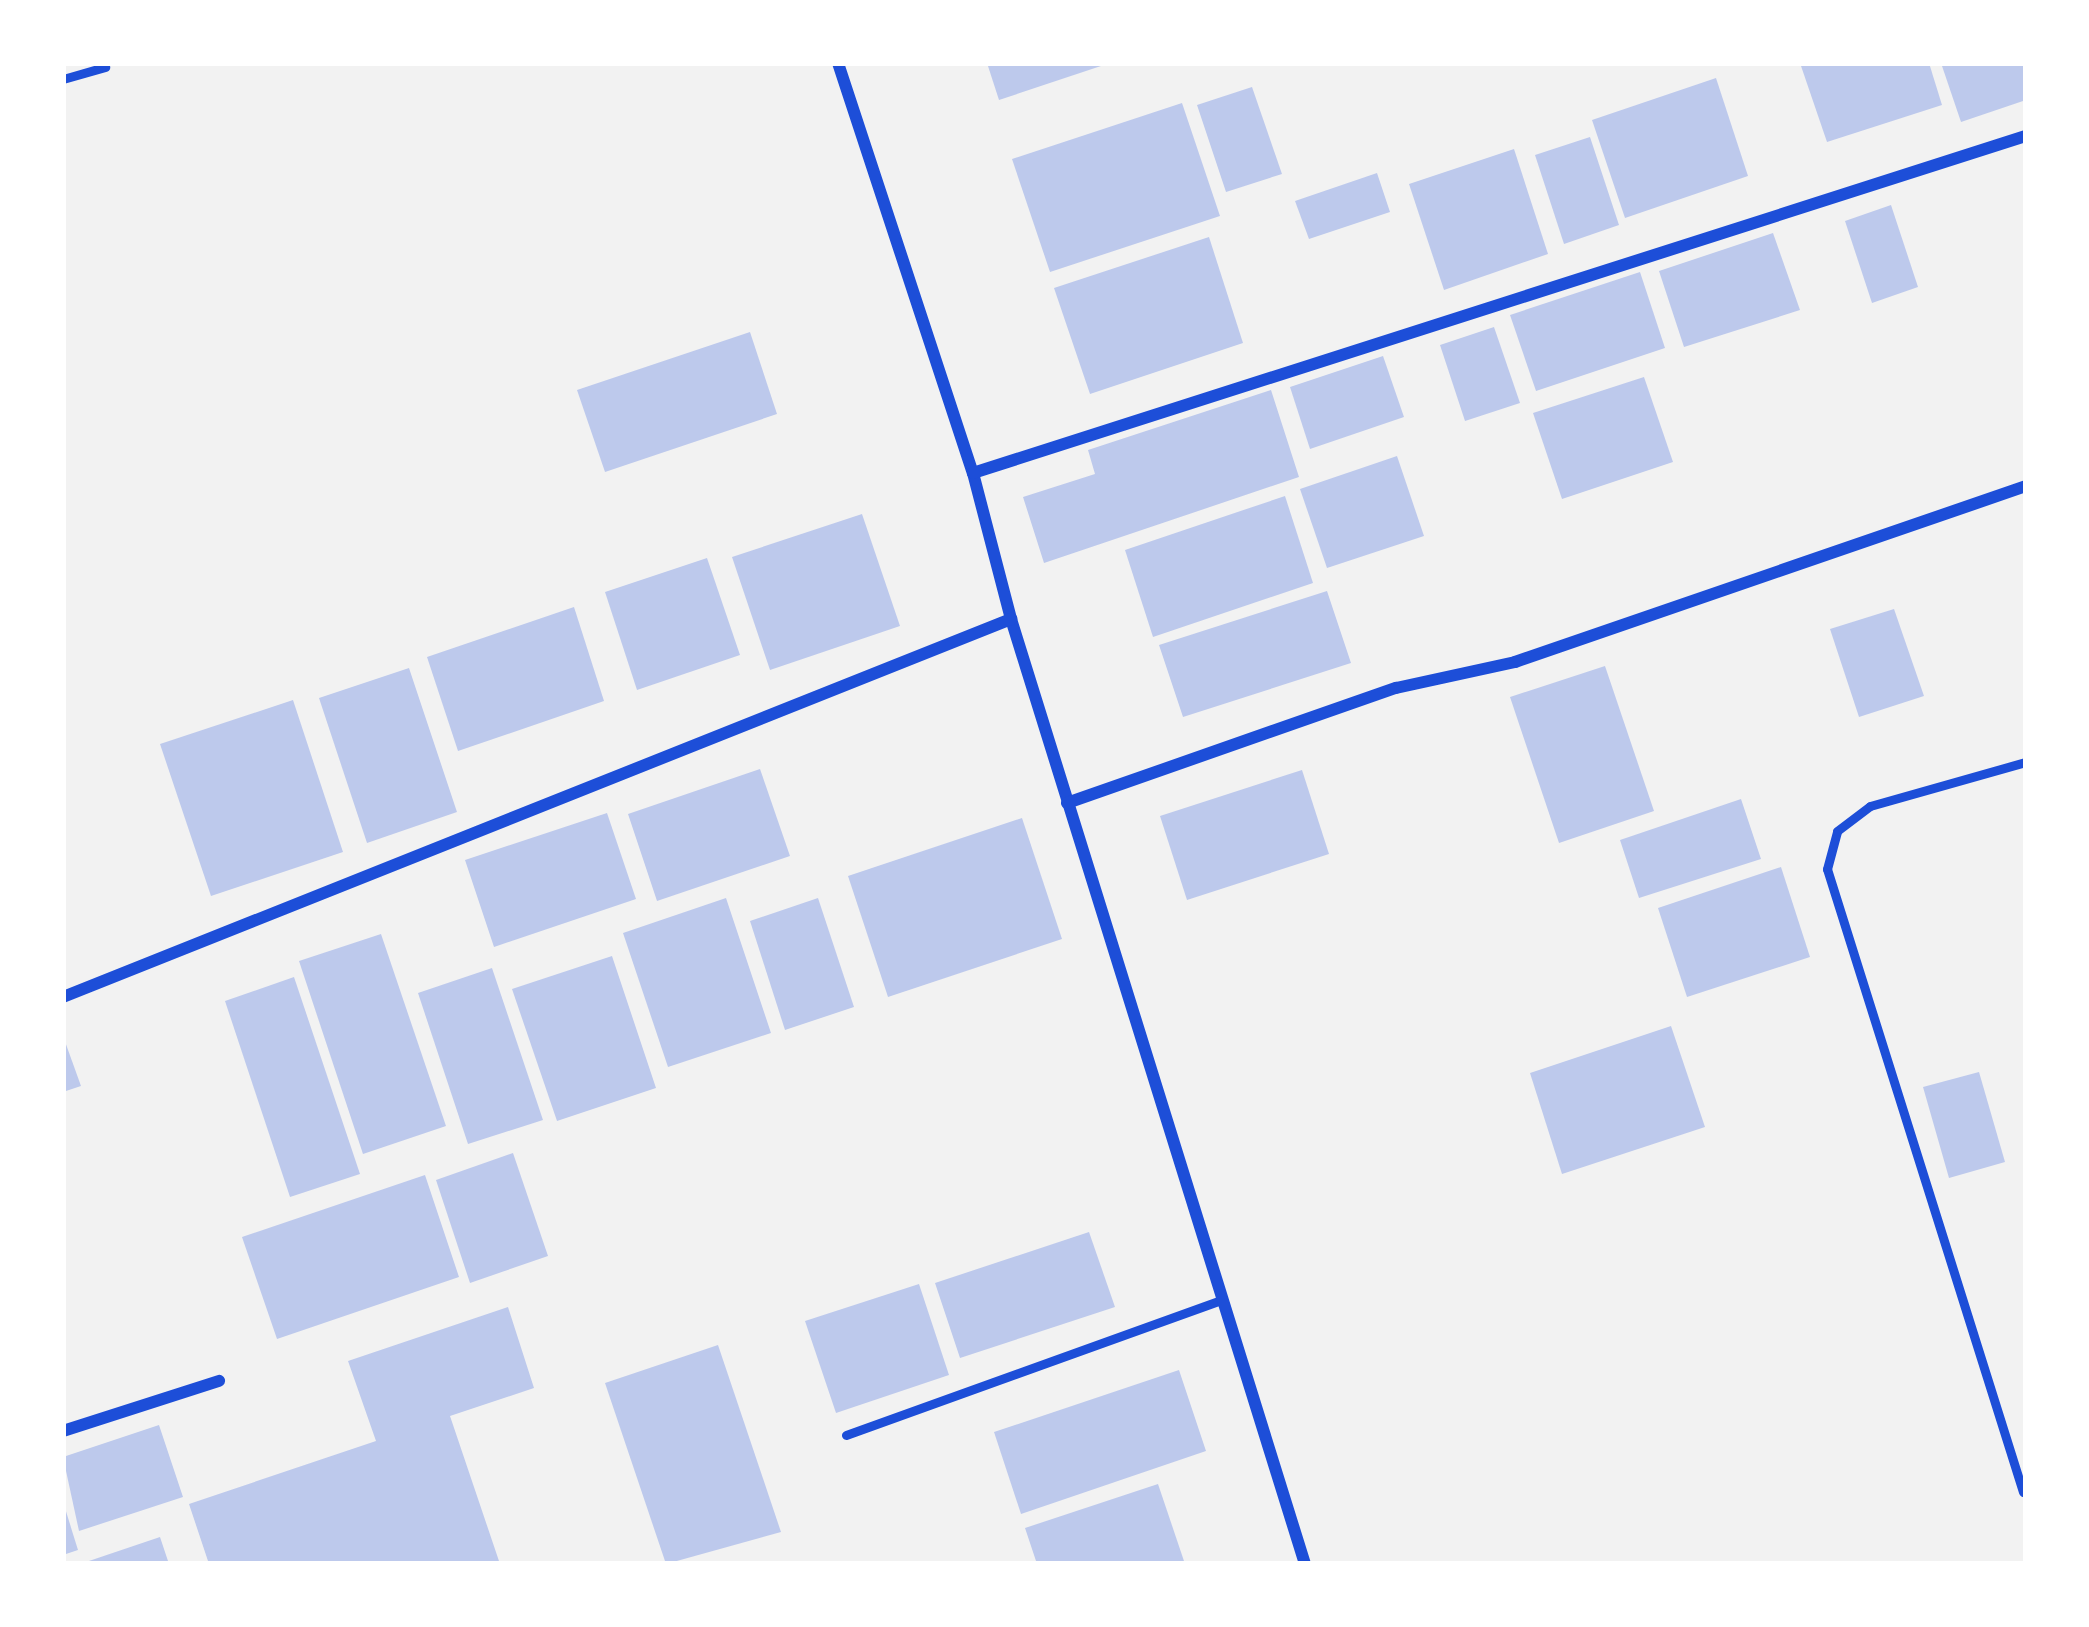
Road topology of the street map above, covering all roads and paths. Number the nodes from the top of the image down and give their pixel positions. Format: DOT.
graph roads {
  1 [pos="838,63"];
  2 [pos="105,67"];
  3 [pos="63,79"];
  4 [pos="2026,136"];
  5 [pos="973,473"];
  6 [pos="2026,485"];
  7 [pos="1011,619"];
  8 [pos="2026,762"];
  9 [pos="1067,803"];
  10 [pos="63,997"];
  11 [pos="1220,1300"];
  12 [pos="219,1382"];
  13 [pos="63,1432"];
  14 [pos="846,1435"];
  15 [pos="2025,1495"];
  16 [pos="1305,1564"];
  1 -- 5 [label="street"];
  2 -- 3 [label="lane"];
  4 -- 5 [label="street"];
  5 -- 7 [label="street"];
  6 -- 9 [label="street"];
  7 -- 9 [label="street"];
  7 -- 10 [label="street"];
  8 -- 15 [label="lane"];
  9 -- 11 [label="street"];
  11 -- 14 [label="lane"];
  11 -- 16 [label="street"];
  12 -- 13 [label="street"];
}
